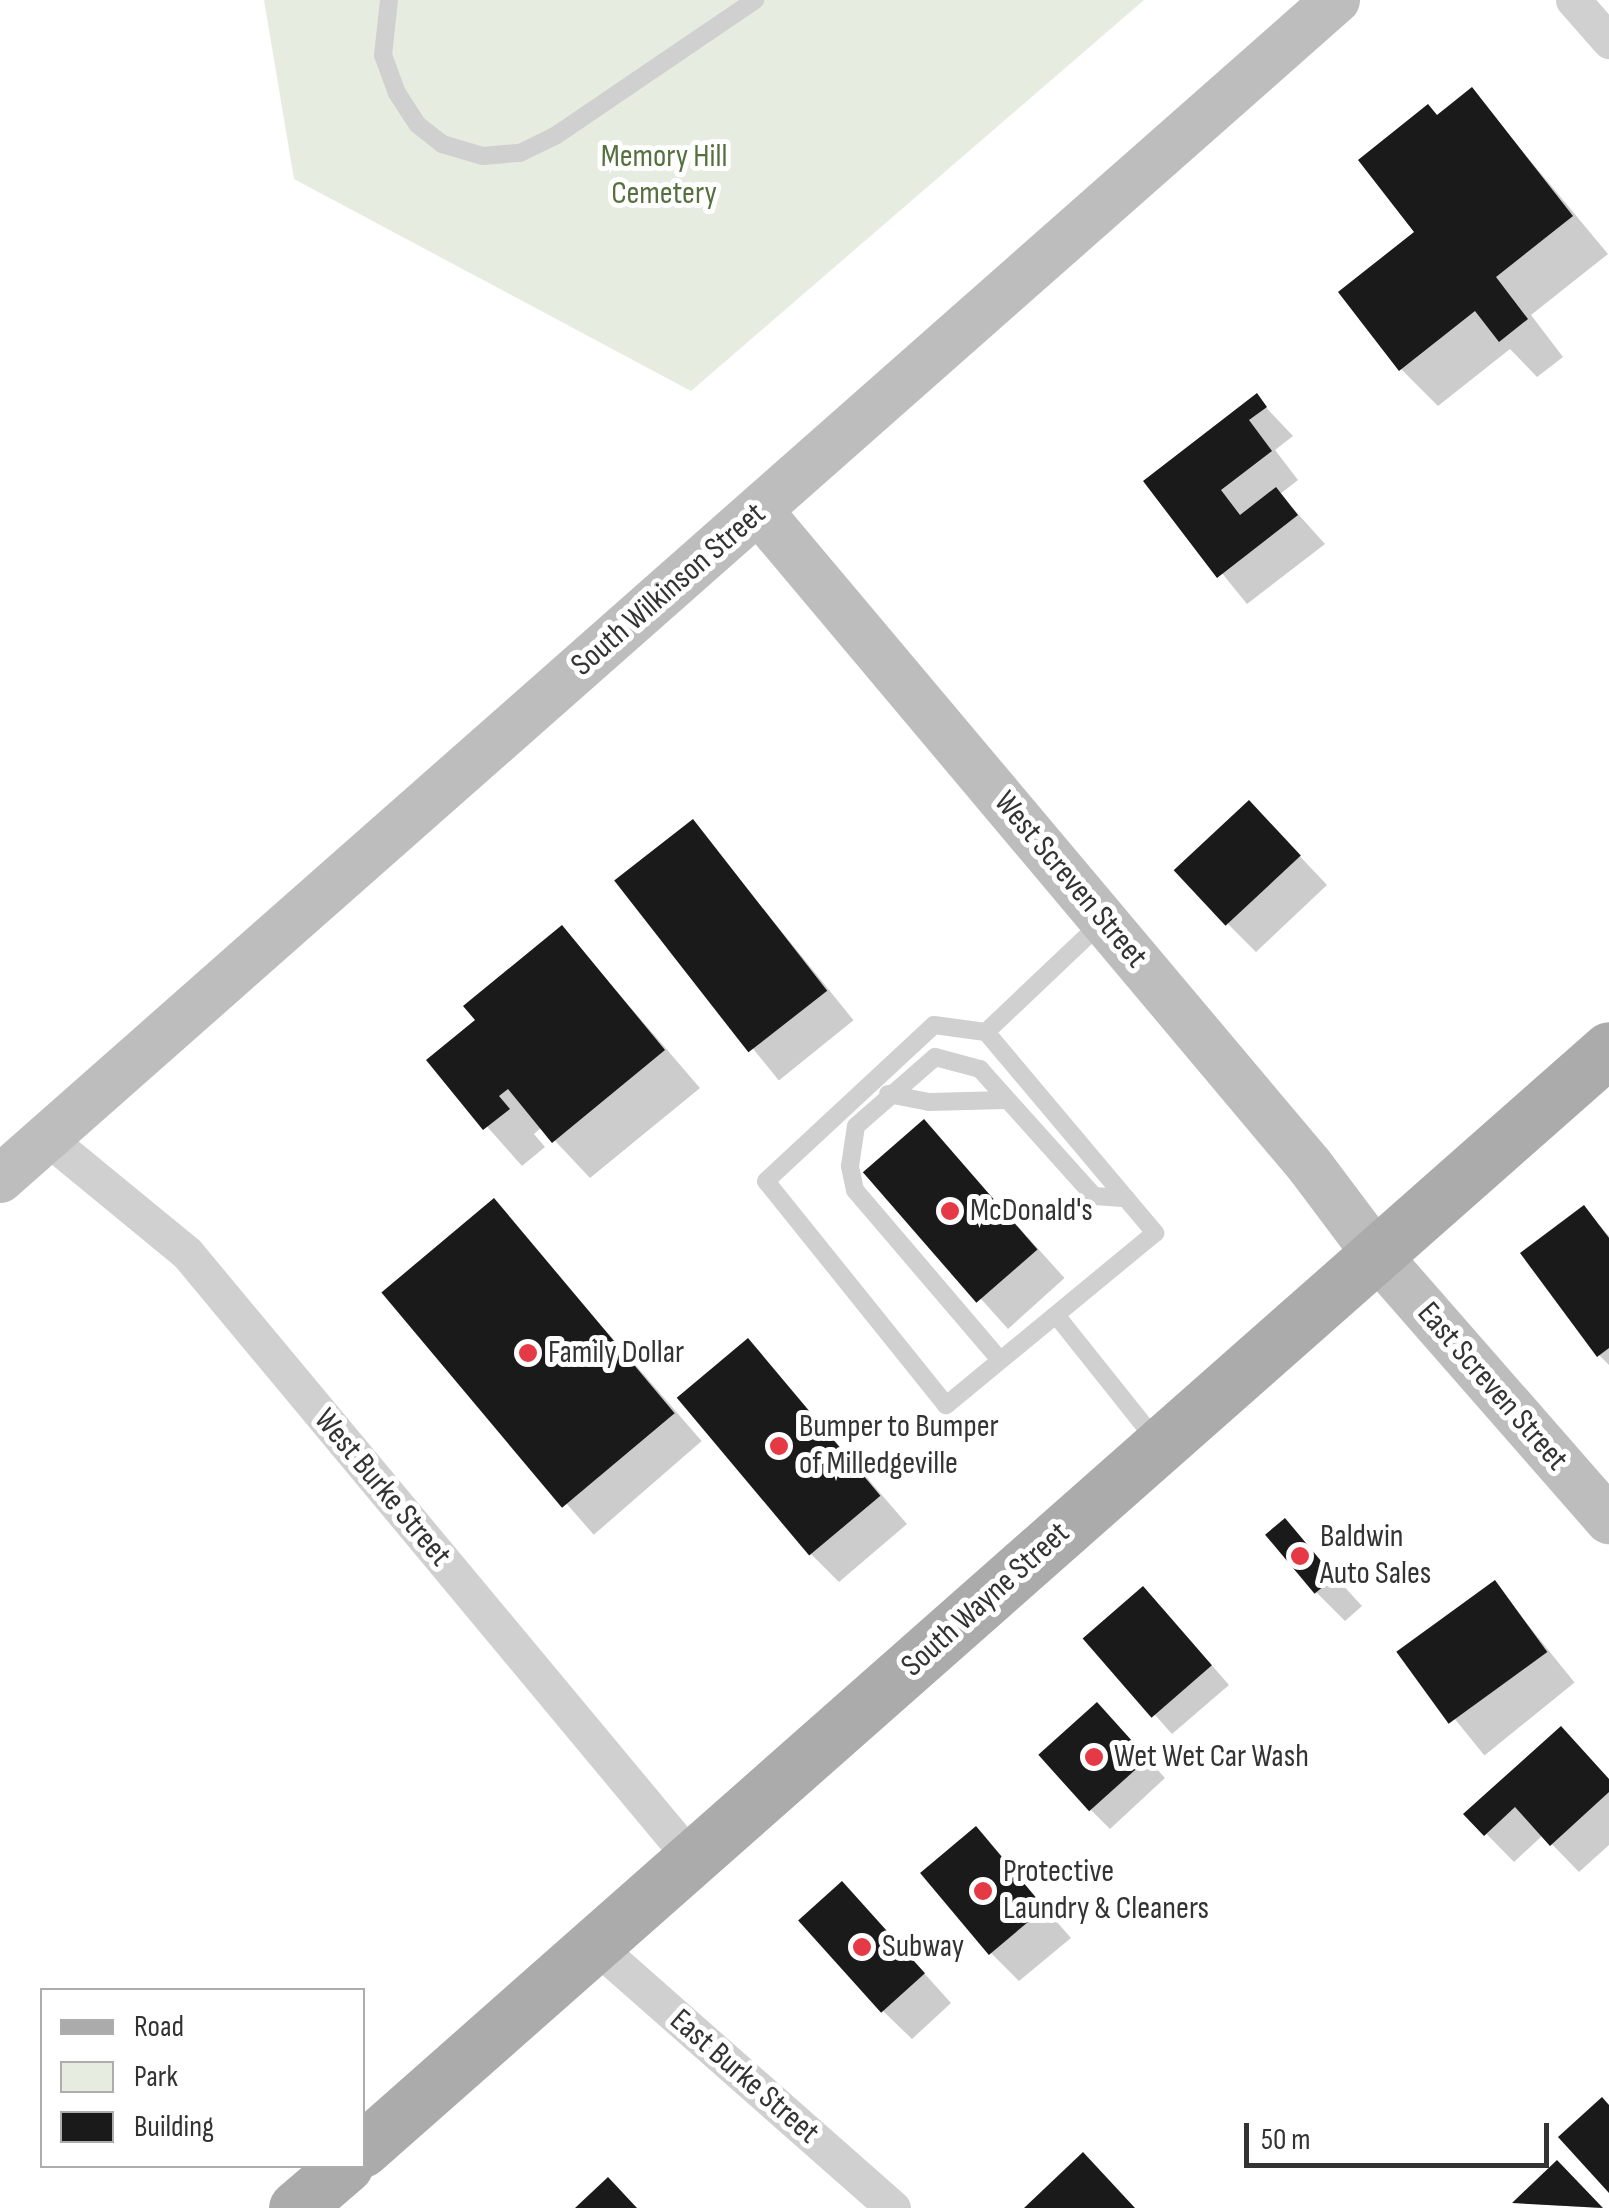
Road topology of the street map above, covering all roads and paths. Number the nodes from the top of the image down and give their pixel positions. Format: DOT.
graph roads {
  1 [pos="389,0"];
  2 [pos="755,0"];
  3 [pos="1336,0"];
  4 [pos="1573,0"];
  5 [pos="1609,40"];
  6 [pos="758,511"];
  7 [pos="1104,920"];
  8 [pos="986,1032"];
  9 [pos="1609,1049"];
  10 [pos="888,1094"];
  11 [pos="1005,1100"];
  12 [pos="47,1138"];
  13 [pos="0,1178"];
  14 [pos="1126,1198"];
  15 [pos="1376,1254"];
  16 [pos="1056,1315"];
  17 [pos="1000,1360"];
  18 [pos="1160,1445"];
  19 [pos="1609,1520"];
  20 [pos="694,1862"];
  21 [pos="596,1946"];
  22 [pos="365,2147"];
  23 [pos="343,2168"];
  24 [pos="296,2208"];
  25 [pos="893,2208"];
  1 -- 2 [label="lane"];
  3 -- 6 [label="street, South Wilkinson Street"];
  4 -- 5 [label="street"];
  6 -- 7 [label="street, West Screven Street"];
  6 -- 12 [label="street, South Wilkinson Street"];
  7 -- 8 [label="lane"];
  7 -- 15 [label="street, West Screven Street"];
  8 -- 14 [label="lane"];
  8 -- 17 [label="lane"];
  9 -- 15 [label="main road, South Wayne Street"];
  10 -- 11 [label="lane"];
  10 -- 11 [label="lane"];
  10 -- 17 [label="lane"];
  11 -- 14 [label="lane"];
  12 -- 13 [label="street, South Wilkinson Street"];
  12 -- 20 [label="street, West Burke Street"];
  14 -- 16 [label="lane"];
  15 -- 18 [label="main road, South Wayne Street"];
  15 -- 19 [label="street, East Screven Street"];
  16 -- 17 [label="lane"];
  16 -- 18 [label="lane"];
  18 -- 20 [label="main road, South Wayne Street"];
  20 -- 21 [label="main road, South Wayne Street"];
  21 -- 22 [label="main road, South Wayne Street"];
  21 -- 25 [label="street, East Burke Street"];
  23 -- 24 [label="main road"];
}
